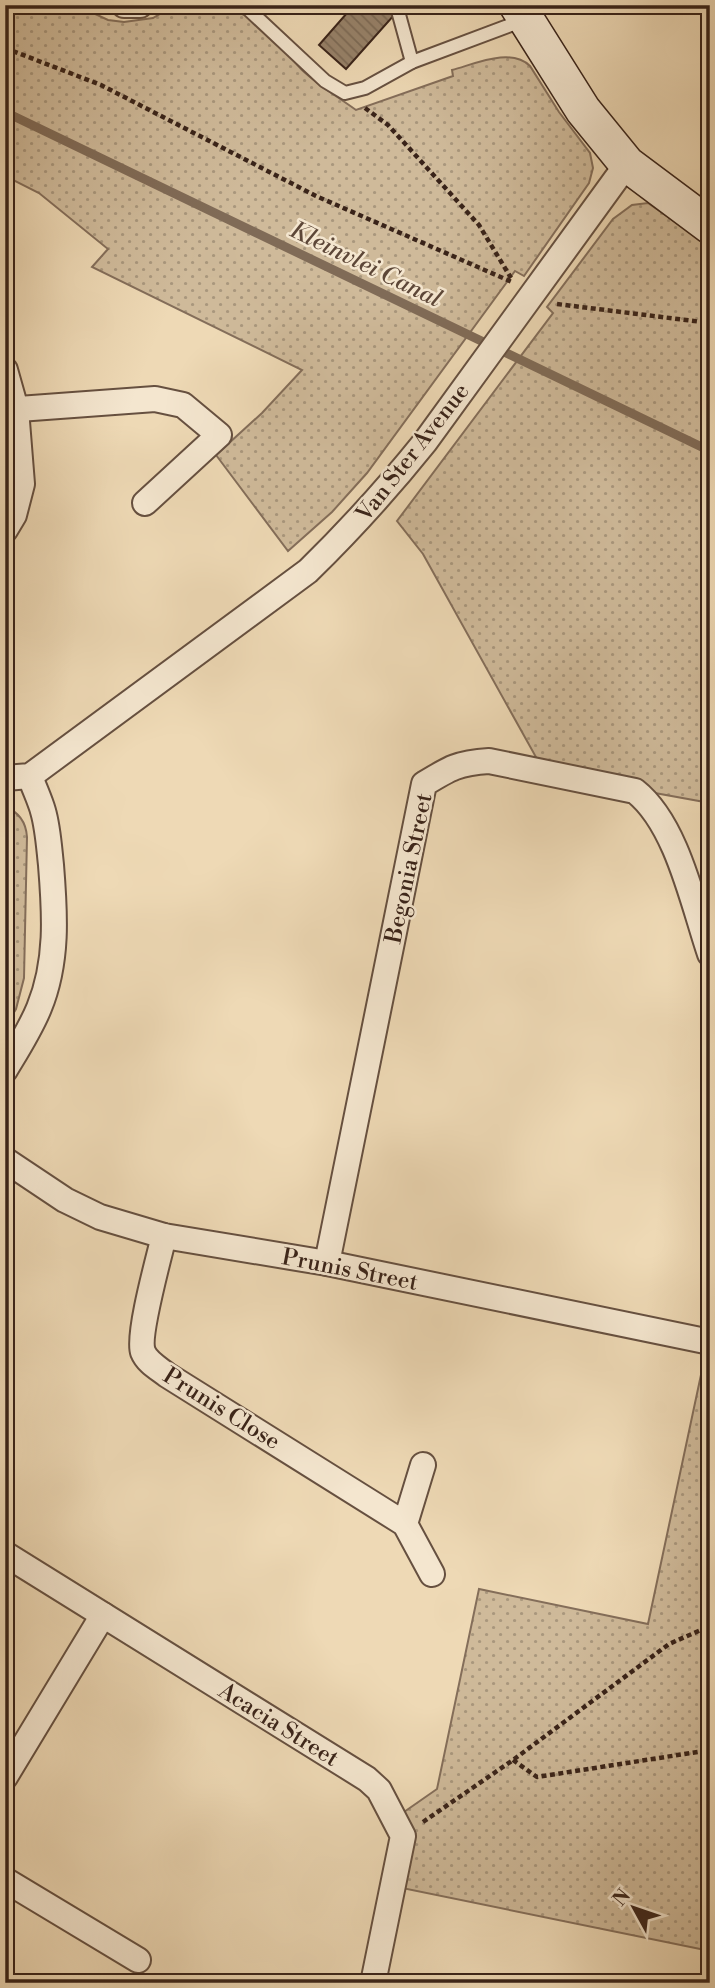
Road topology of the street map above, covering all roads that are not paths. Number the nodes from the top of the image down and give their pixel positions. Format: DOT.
graph roads {
  1 [pos="124,5"];
  2 [pos="140,5"];
  3 [pos="239,5"];
  4 [pos="398,11"];
  5 [pos="521,12"];
  6 [pos="412,62"];
  7 [pos="627,164"];
  8 [pos="710,226"];
  9 [pos="5,370"];
  10 [pos="11,410"];
  11 [pos="145,503"];
  12 [pos="5,530"];
  13 [pos="18,777"];
  14 [pos="710,954"];
  15 [pos="5,1070"];
  16 [pos="5,1160"];
  17 [pos="164,1236"];
  18 [pos="327,1263"];
  19 [pos="710,1342"];
  20 [pos="423,1465"];
  21 [pos="405,1524"];
  22 [pos="5,1554"];
  23 [pos="432,1574"];
  24 [pos="103,1615"];
  25 [pos="5,1777"];
  26 [pos="5,1880"];
  27 [pos="138,1960"];
  28 [pos="373,1983"];
  1 -- 2 [label="street"];
  3 -- 6 [label="lane"];
  4 -- 6 [label="lane"];
  5 -- 6 [label="lane"];
  5 -- 7 [label="street"];
  7 -- 8 [label="street"];
  7 -- 13 [label="street, Van Ster Avenue"];
  9 -- 10 [label="street"];
  10 -- 11 [label="street"];
  10 -- 12 [label="street"];
  13 -- 15 [label="street"];
  14 -- 18 [label="street, Begonia Street"];
  16 -- 17 [label="street, Prunis Street"];
  17 -- 18 [label="street, Prunis Street"];
  17 -- 21 [label="street, Prunis Close"];
  18 -- 19 [label="street, Prunis Street"];
  20 -- 21 [label="street"];
  21 -- 23 [label="street, Prunis Close"];
  22 -- 24 [label="street, Acacia Street"];
  24 -- 25 [label="street"];
  24 -- 28 [label="street, Acacia Street"];
  26 -- 27 [label="street"];
}
